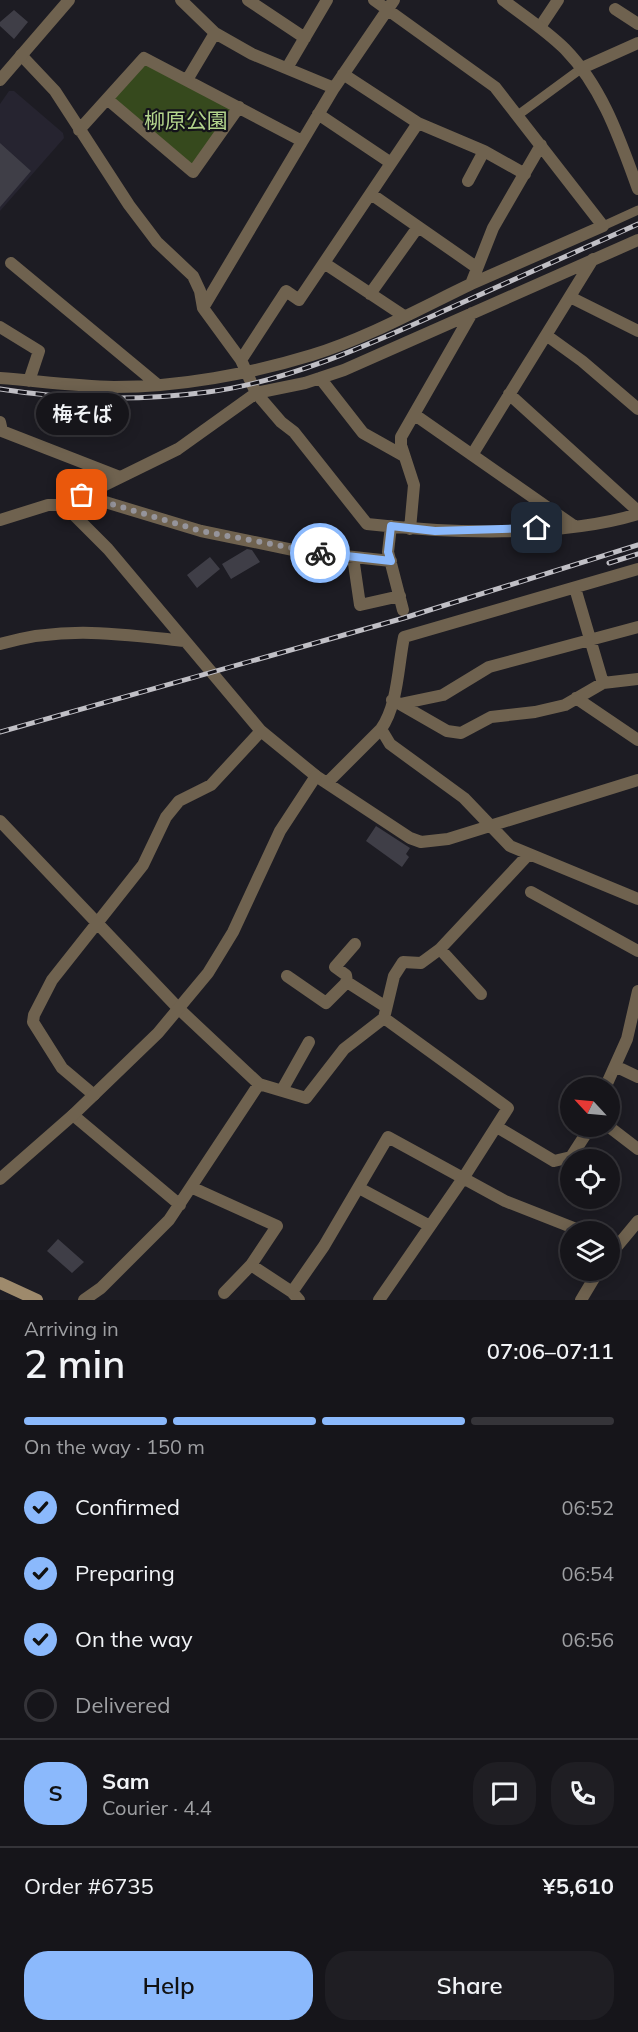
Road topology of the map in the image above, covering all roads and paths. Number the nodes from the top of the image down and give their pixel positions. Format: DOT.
graph roads {
  1 [pos="69,0"];
  2 [pos="181,0"];
  3 [pos="327,0"];
  4 [pos="374,0"];
  5 [pos="503,0"];
  6 [pos="558,0"];
  7 [pos="251,1"];
  8 [pos="391,5"];
  9 [pos="615,9"];
  10 [pos="638,24"];
  11 [pos="540,27"];
  12 [pos="215,33"];
  13 [pos="304,38"];
  14 [pos="638,43"];
  15 [pos="21,55"];
  16 [pos="286,68"];
  17 [pos="582,68"];
  18 [pos="2,74"];
  19 [pos="343,74"];
  20 [pos="187,80"];
  21 [pos="334,88"];
  22 [pos="107,99"];
  23 [pos="239,107"];
  24 [pos="318,114"];
  25 [pos="518,115"];
  26 [pos="418,123"];
  27 [pos="79,130"];
  28 [pos="302,141"];
  29 [pos="541,145"];
  30 [pos="484,151"];
  31 [pos="391,163"];
  32 [pos="525,174"];
  33 [pos="468,181"];
  34 [pos="638,189"];
  35 [pos="371,194"];
  36 [pos="638,210"];
  37 [pos="418,226"];
  38 [pos="603,226"];
  39 [pos="638,240"];
  40 [pos="593,259"];
  41 [pos="11,263"];
  42 [pos="324,263"];
  43 [pos="476,267"];
  44 [pos="471,284"];
  45 [pos="370,294"];
  46 [pos="570,297"];
  47 [pos="203,308"];
  48 [pos="472,313"];
  49 [pos="404,316"];
  50 [pos="0,327"];
  51 [pos="638,331"];
  52 [pos="546,335"];
  53 [pos="244,366"];
  54 [pos="0,378"];
  55 [pos="320,378"];
  56 [pos="29,381"];
  57 [pos="158,385"];
  58 [pos="256,393"];
  59 [pos="509,394"];
  60 [pos="638,409"];
  61 [pos="415,415"];
  62 [pos="0,422"];
  63 [pos="472,455"];
  64 [pos="404,456"];
  65 [pos="120,477"];
  66 [pos="82,495"];
  67 [pos="64,505"];
  68 [pos="638,512"];
  69 [pos="0,520"];
  70 [pos="391,526"];
  71 [pos="574,526"];
  72 [pos="410,529"];
  73 [pos="353,557"];
  74 [pos="391,561"];
  75 [pos="638,569"];
  76 [pos="575,588"];
  77 [pos="400,596"];
  78 [pos="404,610"];
  79 [pos="638,627"];
  80 [pos="589,639"];
  81 [pos="185,641"];
  82 [pos="0,644"];
  83 [pos="638,679"];
  84 [pos="603,683"];
  85 [pos="576,698"];
  86 [pos="396,702"];
  87 [pos="381,729"];
  88 [pos="261,731"];
  89 [pos="638,740"];
  90 [pos="316,776"];
  91 [pos="638,780"];
  92 [pos="327,783"];
  93 [pos="0,821"];
  94 [pos="489,826"];
  95 [pos="528,855"];
  96 [pos="531,892"];
  97 [pos="638,899"];
  98 [pos="96,921"];
  99 [pos="355,944"];
  100 [pos="440,949"];
  101 [pos="638,951"];
  102 [pos="287,976"];
  103 [pos="347,982"];
  104 [pos="638,991"];
  105 [pos="481,994"];
  106 [pos="179,1009"];
  107 [pos="385,1012"];
  108 [pos="309,1042"];
  109 [pos="615,1066"];
  110 [pos="610,1077"];
  111 [pos="638,1077"];
  112 [pos="260,1084"];
  113 [pos="282,1090"];
  114 [pos="94,1095"];
  115 [pos="73,1115"];
  116 [pos="497,1127"];
  117 [pos="620,1135"];
  118 [pos="584,1137"];
  119 [pos="638,1149"];
  120 [pos="464,1177"];
  121 [pos="0,1179"];
  122 [pos="193,1188"];
  123 [pos="359,1188"];
  124 [pos="180,1205"];
  125 [pos="638,1221"];
  126 [pos="560,1223"];
  127 [pos="430,1227"];
  128 [pos="620,1239"];
  129 [pos="251,1265"];
  130 [pos="592,1281"];
  131 [pos="0,1283"];
  132 [pos="224,1293"];
  133 [pos="296,1296"];
  134 [pos="37,1300"];
  135 [pos="84,1300"];
  136 [pos="379,1300"];
  137 [pos="581,1300"];
  1 -- 15 [label="street"];
  2 -- 12 [label="street"];
  3 -- 13 [label="street"];
  4 -- 8 [label="street"];
  5 -- 11 [label="street"];
  6 -- 11 [label="street"];
  7 -- 13 [label="street"];
  8 -- 19 [label="street"];
  8 -- 25 [label="street"];
  9 -- 10 [label="street"];
  11 -- 17 [label="street"];
  12 -- 16 [label="street"];
  12 -- 20 [label="street"];
  13 -- 16 [label="street"];
  14 -- 17 [label="street"];
  15 -- 18 [label="street"];
  15 -- 27 [label="street"];
  16 -- 21 [label="street"];
  17 -- 25 [label="street"];
  17 -- 34 [label="street"];
  19 -- 21 [label="street"];
  19 -- 26 [label="street"];
  20 -- 22 [label="street"];
  20 -- 23 [label="street"];
  21 -- 24 [label="street"];
  22 -- 23 [label="street"];
  22 -- 27 [label="street"];
  23 -- 28 [label="street"];
  24 -- 28 [label="street"];
  24 -- 31 [label="street"];
  25 -- 29 [label="street"];
  26 -- 30 [label="street"];
  26 -- 31 [label="street"];
  27 -- 47 [label="street"];
  28 -- 47 [label="street"];
  29 -- 32 [label="street"];
  29 -- 38 [label="street"];
  30 -- 32 [label="street"];
  30 -- 33 [label="street"];
  31 -- 35 [label="street"];
  32 -- 43 [label="street"];
  35 -- 37 [label="street"];
  35 -- 42 [label="street"];
  36 -- 38 [label="street"];
  37 -- 43 [label="street"];
  37 -- 45 [label="street"];
  38 -- 44 [label="street"];
  39 -- 40 [label="street"];
  40 -- 46 [label="street"];
  40 -- 48 [label="street"];
  41 -- 57 [label="street"];
  42 -- 45 [label="street"];
  42 -- 53 [label="street"];
  43 -- 44 [label="street"];
  44 -- 49 [label="street"];
  45 -- 49 [label="street"];
  46 -- 51 [label="street"];
  46 -- 52 [label="street"];
  47 -- 53 [label="street"];
  48 -- 55 [label="street"];
  48 -- 61 [label="street"];
  49 -- 53 [label="street"];
  50 -- 56 [label="street"];
  52 -- 59 [label="street"];
  52 -- 60 [label="street"];
  53 -- 57 [label="street"];
  53 -- 58 [label="street"];
  54 -- 56 [label="street"];
  55 -- 58 [label="street"];
  55 -- 64 [label="street"];
  56 -- 57 [label="street"];
  58 -- 65 [label="street"];
  58 -- 70 [label="street"];
  59 -- 63 [label="street"];
  59 -- 68 [label="street"];
  61 -- 63 [label="street"];
  61 -- 64 [label="street"];
  62 -- 65 [label="street"];
  63 -- 71 [label="street"];
  64 -- 72 [label="street"];
  65 -- 66 [label="street"];
  66 -- 67 [label="street"];
  66 -- 73 [label="street"];
  67 -- 69 [label="street"];
  67 -- 81 [label="street"];
  68 -- 71 [label="street"];
  70 -- 72 [label="street"];
  70 -- 74 [label="street"];
  71 -- 72 [label="street"];
  73 -- 74 [label="street"];
  73 -- 77 [label="street"];
  74 -- 77 [label="street"];
  75 -- 76 [label="street"];
  76 -- 80 [label="street"];
  76 -- 86 [label="street"];
  77 -- 78 [label="street"];
  79 -- 80 [label="street"];
  80 -- 84 [label="street"];
  80 -- 86 [label="street"];
  81 -- 82 [label="street"];
  81 -- 88 [label="street"];
  83 -- 84 [label="street"];
  84 -- 85 [label="street"];
  85 -- 86 [label="street"];
  85 -- 89 [label="street"];
  86 -- 87 [label="street"];
  87 -- 92 [label="street"];
  87 -- 94 [label="street"];
  88 -- 90 [label="street"];
  88 -- 98 [label="street"];
  90 -- 92 [label="street"];
  90 -- 106 [label="street"];
  91 -- 94 [label="street"];
  92 -- 94 [label="street"];
  93 -- 98 [label="street"];
  94 -- 95 [label="street"];
  95 -- 97 [label="street"];
  95 -- 100 [label="street"];
  96 -- 101 [label="street"];
  98 -- 106 [label="street"];
  98 -- 114 [label="street"];
  99 -- 103 [label="street"];
  100 -- 105 [label="street"];
  100 -- 107 [label="street"];
  102 -- 103 [label="street"];
  103 -- 107 [label="street"];
  104 -- 109 [label="street"];
  106 -- 112 [label="street"];
  106 -- 114 [label="street"];
  107 -- 113 [label="street"];
  107 -- 116 [label="street"];
  108 -- 113 [label="street"];
  109 -- 110 [label="street"];
  109 -- 111 [label="street"];
  112 -- 113 [label="street"];
  112 -- 122 [label="street"];
  114 -- 115 [label="street"];
  115 -- 121 [label="street"];
  115 -- 124 [label="street"];
  116 -- 118 [label="street"];
  116 -- 120 [label="street"];
  117 -- 119 [label="street"];
  120 -- 123 [label="street"];
  120 -- 126 [label="street"];
  120 -- 127 [label="street"];
  122 -- 124 [label="street"];
  122 -- 129 [label="street"];
  123 -- 127 [label="street"];
  123 -- 133 [label="street"];
  124 -- 135 [label="street"];
  125 -- 128 [label="street"];
  127 -- 136 [label="street"];
  129 -- 132 [label="street"];
  129 -- 133 [label="street"];
  130 -- 137 [label="street"];
  131 -- 134 [label="main road"];
}
